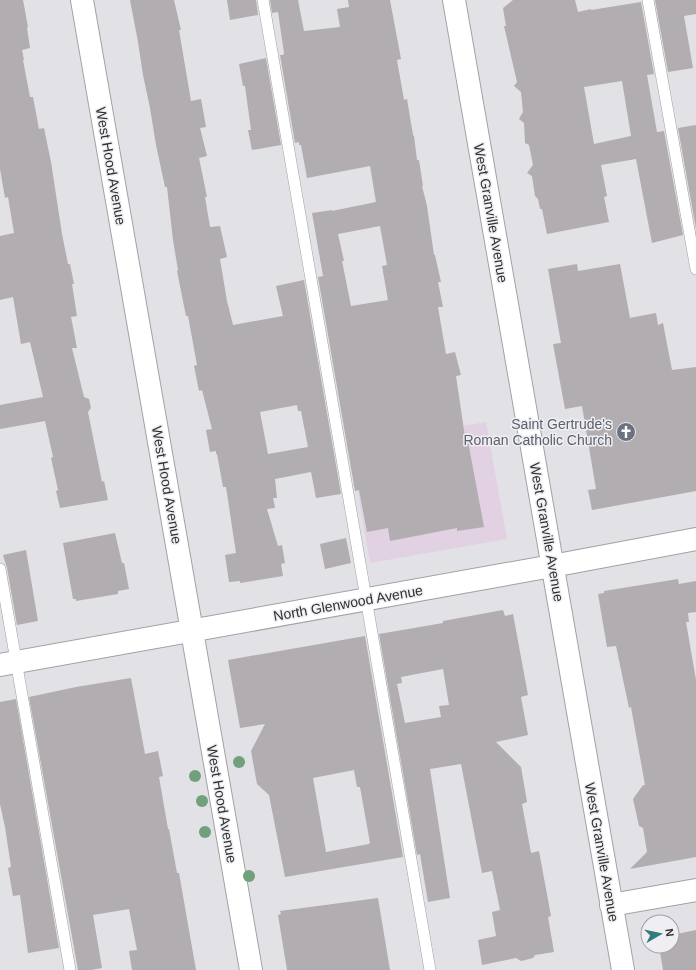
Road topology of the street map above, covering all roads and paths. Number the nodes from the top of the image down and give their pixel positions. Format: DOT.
graph roads {
  1 [pos="82,0"];
  2 [pos="263,0"];
  3 [pos="454,0"];
  4 [pos="648,0"];
  5 [pos="696,269"];
  6 [pos="696,539"];
  7 [pos="552,566"];
  8 [pos="0,569"];
  9 [pos="366,600"];
  10 [pos="192,631"];
  11 [pos="8,664"];
  12 [pos="696,890"];
  13 [pos="611,905"];
  14 [pos="70,970"];
  15 [pos="251,970"];
  16 [pos="430,970"];
  17 [pos="623,970"];
  1 -- 10 [label="street, West Hood Avenue"];
  2 -- 9 [label="lane"];
  3 -- 7 [label="street, West Granville Avenue"];
  4 -- 5 [label="lane"];
  6 -- 7 [label="street, North Glenwood Avenue"];
  7 -- 9 [label="street, North Glenwood Avenue"];
  7 -- 13 [label="street, West Granville Avenue"];
  8 -- 11 [label="lane"];
  9 -- 10 [label="street, North Glenwood Avenue"];
  9 -- 16 [label="lane"];
  10 -- 11 [label="street, North Glenwood Avenue"];
  10 -- 15 [label="street, West Hood Avenue"];
  11 -- 14 [label="lane"];
  12 -- 13 [label="street"];
  13 -- 17 [label="street, West Granville Avenue"];
}
